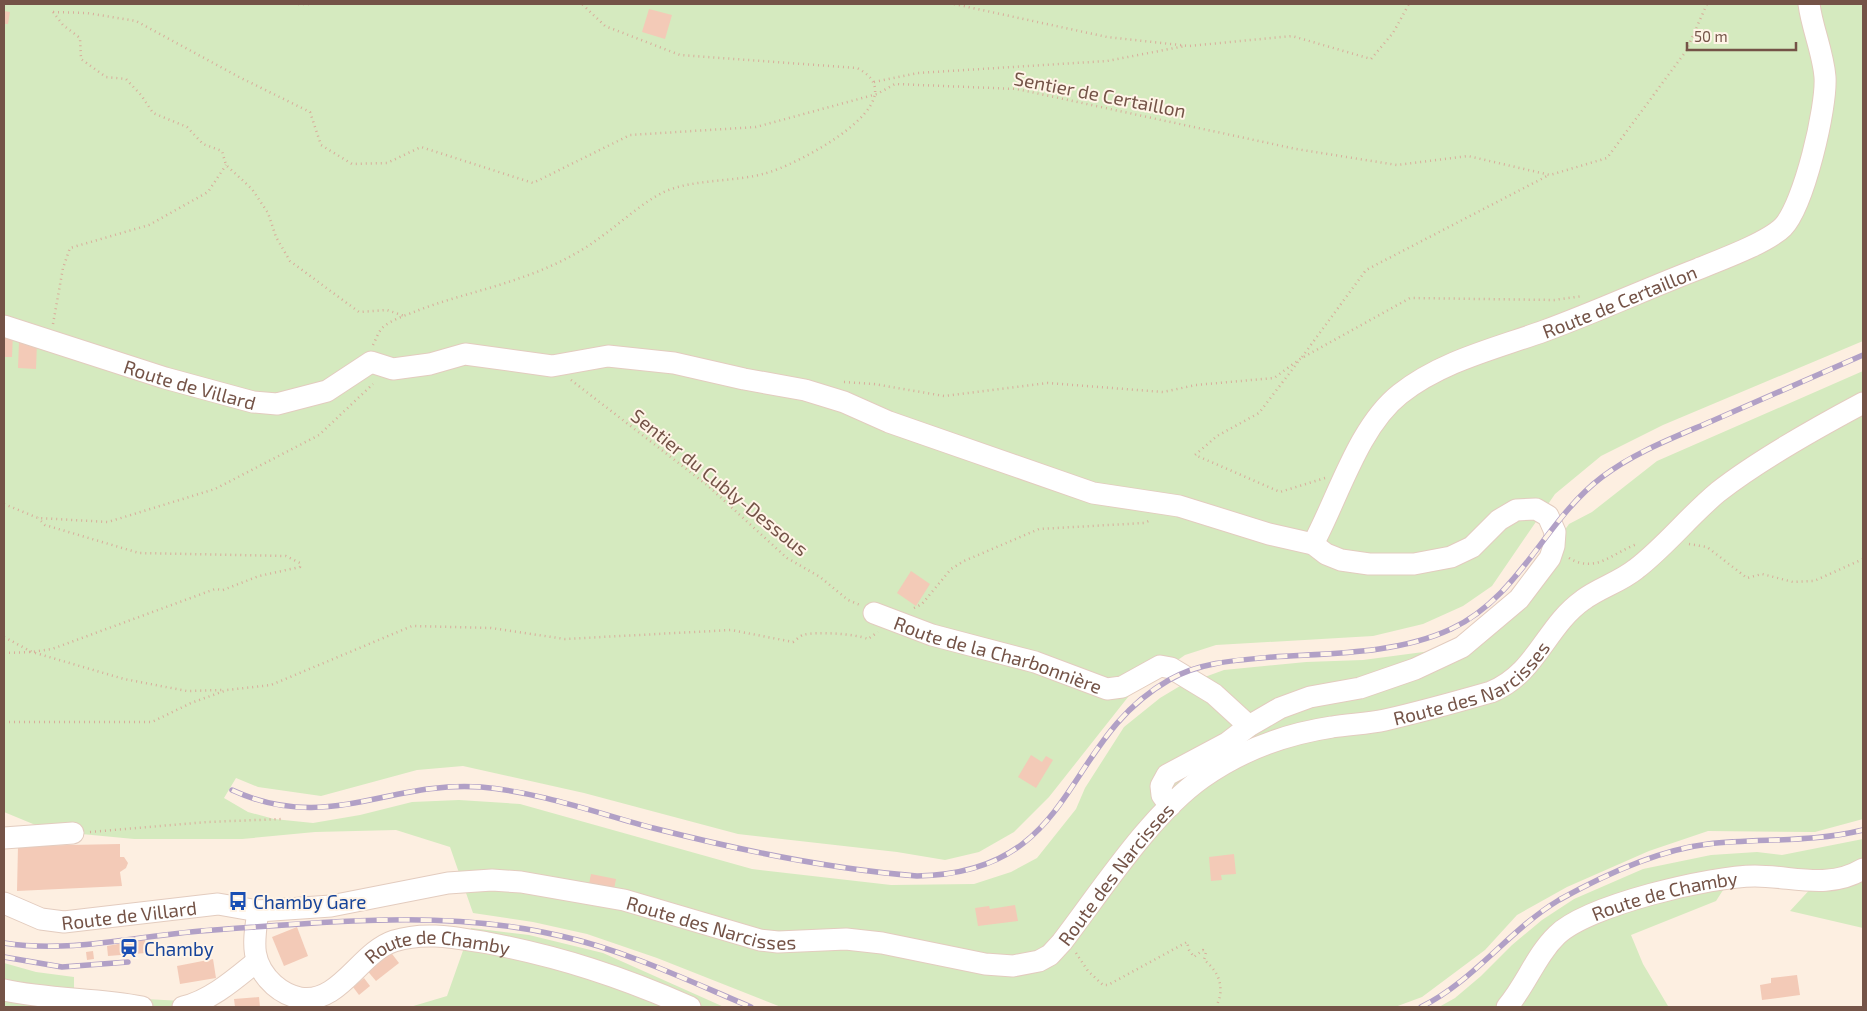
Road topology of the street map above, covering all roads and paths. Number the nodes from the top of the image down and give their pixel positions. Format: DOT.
graph roads {
  1 [pos="298,4"];
  2 [pos="309,4"];
  3 [pos="582,4"];
  4 [pos="954,4"];
  5 [pos="1409,4"];
  6 [pos="1707,4"];
  7 [pos="1809,4"];
  8 [pos="1189,46"];
  9 [pos="874,82"];
  10 [pos="877,94"];
  11 [pos="226,165"];
  12 [pos="1550,175"];
  13 [pos="1590,295"];
  14 [pos="404,316"];
  15 [pos="4,326"];
  16 [pos="49,341"];
  17 [pos="1300,360"];
  18 [pos="371,362"];
  19 [pos="552,366"];
  20 [pos="841,382"];
  21 [pos="374,383"];
  22 [pos="1863,403"];
  23 [pos="1330,477"];
  24 [pos="4,504"];
  25 [pos="38,518"];
  26 [pos="1153,519"];
  27 [pos="1313,544"];
  28 [pos="1554,546"];
  29 [pos="1661,548"];
  30 [pos="1863,559"];
  31 [pos="886,617"];
  32 [pos="4,636"];
  33 [pos="32,652"];
  34 [pos="4,653"];
  35 [pos="227,690"];
  36 [pos="4,722"];
  37 [pos="1249,726"];
  38 [pos="1170,806"];
  39 [pos="283,819"];
  40 [pos="73,833"];
  41 [pos="4,838"];
  42 [pos="1863,869"];
  43 [pos="4,904"];
  44 [pos="258,911"];
  45 [pos="1074,948"];
  46 [pos="256,962"];
  47 [pos="4,990"];
  48 [pos="142,1007"];
  49 [pos="183,1007"];
  50 [pos="690,1007"];
  51 [pos="1216,1007"];
  52 [pos="1508,1007"];
  1 -- 2 [label="path"];
  3 -- 9 [label="path"];
  4 -- 8 [label="path"];
  5 -- 8 [label="path"];
  6 -- 12 [label="path, Sentier de Certaillon"];
  7 -- 27 [label="street, Route de Certaillon"];
  8 -- 9 [label="path"];
  9 -- 10 [label="path"];
  10 -- 11 [label="path, Sentier de Certaillon"];
  10 -- 12 [label="path, Sentier de Certaillon"];
  10 -- 14 [label="path"];
  11 -- 14 [label="path"];
  11 -- 16 [label="path"];
  12 -- 17 [label="path"];
  13 -- 17 [label="path"];
  14 -- 18 [label="path"];
  15 -- 16 [label="street, Route de Villard"];
  16 -- 18 [label="street, Route de Villard"];
  17 -- 20 [label="path"];
  17 -- 23 [label="path"];
  18 -- 19 [label="street"];
  19 -- 27 [label="street"];
  19 -- 31 [label="path, Sentier du Cubly-Dessous"];
  21 -- 25 [label="path"];
  22 -- 29 [label="street, Route des Narcisses"];
  24 -- 25 [label="path"];
  25 -- 33 [label="path"];
  26 -- 31 [label="path"];
  27 -- 28 [label="street"];
  28 -- 29 [label="path"];
  28 -- 37 [label="street"];
  29 -- 30 [label="path"];
  29 -- 38 [label="street, Route des Narcisses"];
  31 -- 35 [label="path"];
  31 -- 37 [label="street, Route de la Charbonnière"];
  32 -- 33 [label="path"];
  33 -- 34 [label="path"];
  33 -- 35 [label="path"];
  35 -- 36 [label="path"];
  37 -- 38 [label="street"];
  38 -- 44 [label="street, Route des Narcisses"];
  39 -- 40 [label="path"];
  40 -- 41 [label="street"];
  42 -- 52 [label="street, Route de Chamby"];
  43 -- 44 [label="street, Route de Villard"];
  44 -- 46 [label="street"];
  45 -- 51 [label="path"];
  46 -- 49 [label="street"];
  46 -- 50 [label="street, Route de Chamby"];
  47 -- 48 [label="street"];
}
